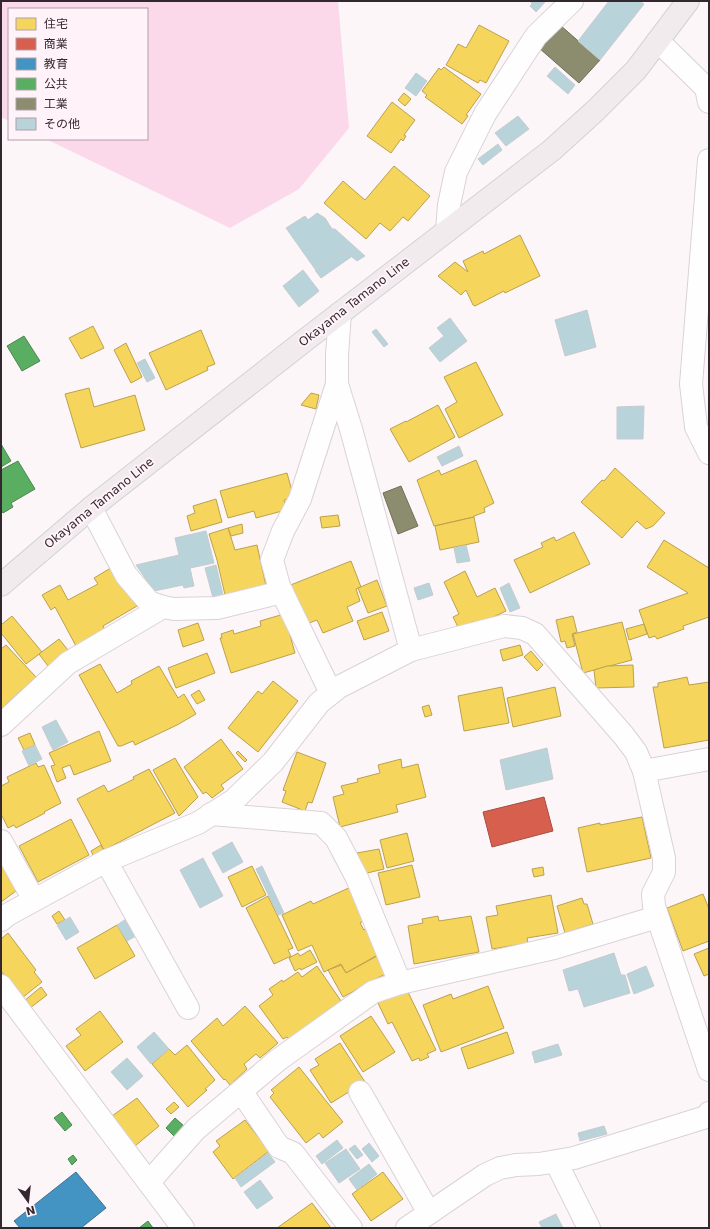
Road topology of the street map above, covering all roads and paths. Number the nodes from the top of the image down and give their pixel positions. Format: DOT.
graph roads {
  1 [pos="572,1"];
  2 [pos="688,1"];
  3 [pos="658,40"];
  4 [pos="709,102"];
  5 [pos="709,160"];
  6 [pos="447,231"];
  7 [pos="340,313"];
  8 [pos="336,384"];
  9 [pos="709,453"];
  10 [pos="91,508"];
  11 [pos="1,585"];
  12 [pos="282,592"];
  13 [pos="163,607"];
  14 [pos="411,650"];
  15 [pos="331,693"];
  16 [pos="1,724"];
  17 [pos="709,758"];
  18 [pos="644,771"];
  19 [pos="211,814"];
  20 [pos="1,841"];
  21 [pos="106,861"];
  22 [pos="34,900"];
  23 [pos="657,917"];
  24 [pos="1,920"];
  25 [pos="400,983"];
  26 [pos="1,986"];
  27 [pos="188,1008"];
  28 [pos="709,1070"];
  29 [pos="241,1092"];
  30 [pos="360,1092"];
  31 [pos="709,1113"];
  32 [pos="556,1162"];
  33 [pos="149,1182"];
  34 [pos="429,1213"];
  35 [pos="183,1228"];
  36 [pos="351,1228"];
  37 [pos="407,1228"];
  38 [pos="589,1228"];
  1 -- 6 [label="street"];
  2 -- 3 [label="main road, Okayama Tamano Line"];
  3 -- 4 [label="street"];
  3 -- 6 [label="main road, Okayama Tamano Line"];
  5 -- 9 [label="street"];
  6 -- 7 [label="main road, Okayama Tamano Line"];
  7 -- 8 [label="street"];
  7 -- 10 [label="main road, Okayama Tamano Line"];
  8 -- 12 [label="street"];
  8 -- 14 [label="street"];
  10 -- 11 [label="main road, Okayama Tamano Line"];
  10 -- 13 [label="street"];
  12 -- 13 [label="street"];
  12 -- 15 [label="street"];
  13 -- 16 [label="street"];
  14 -- 15 [label="street"];
  14 -- 18 [label="street"];
  15 -- 19 [label="street"];
  17 -- 18 [label="street"];
  18 -- 23 [label="street"];
  19 -- 21 [label="street"];
  19 -- 25 [label="street"];
  20 -- 22 [label="street"];
  21 -- 22 [label="street"];
  21 -- 27 [label="street"];
  22 -- 24 [label="street"];
  23 -- 25 [label="street"];
  23 -- 28 [label="street"];
  25 -- 29 [label="street"];
  26 -- 33 [label="street"];
  29 -- 33 [label="street"];
  29 -- 36 [label="street"];
  30 -- 34 [label="street"];
  31 -- 32 [label="street"];
  32 -- 34 [label="street"];
  32 -- 38 [label="street"];
  33 -- 35 [label="street"];
  34 -- 37 [label="street"];
}
